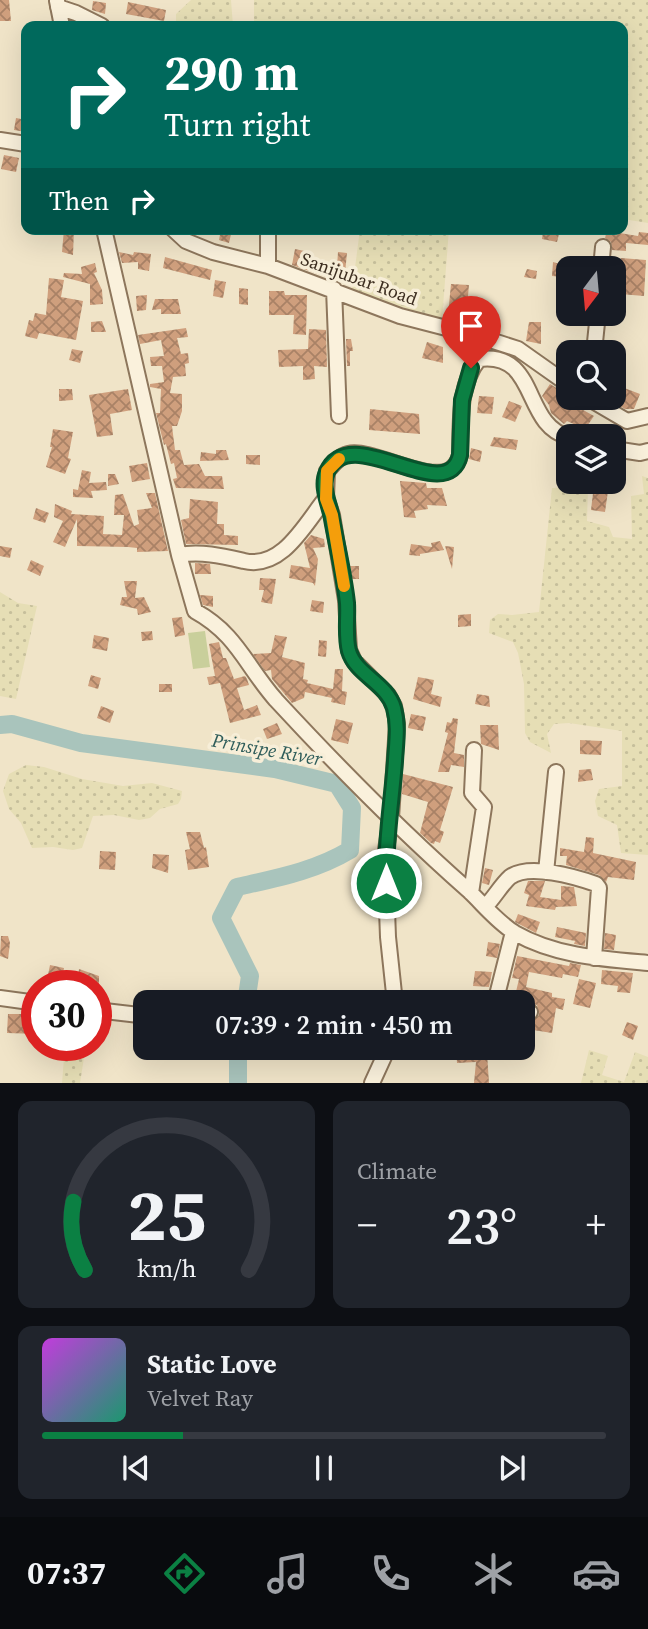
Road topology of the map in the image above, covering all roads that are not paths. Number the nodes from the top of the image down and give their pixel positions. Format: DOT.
graph roads {
  1 [pos="57,4"];
  2 [pos="92,21"];
  3 [pos="0,140"];
  4 [pos="21,143"];
  5 [pos="105,235"];
  6 [pos="181,235"];
  7 [pos="268,235"];
  8 [pos="603,247"];
  9 [pos="602,256"];
  10 [pos="268,266"];
  11 [pos="334,289"];
  12 [pos="556,376"];
  13 [pos="609,410"];
  14 [pos="340,416"];
  15 [pos="648,416"];
  16 [pos="556,430"];
  17 [pos="626,451"];
  18 [pos="648,451"];
  19 [pos="326,499"];
  20 [pos="179,555"];
  21 [pos="474,750"];
  22 [pos="571,778"];
  23 [pos="391,818"];
  24 [pos="546,872"];
  25 [pos="471,893"];
  26 [pos="485,908"];
  27 [pos="513,932"];
  28 [pos="594,958"];
  29 [pos="648,963"];
  30 [pos="394,990"];
  31 [pos="498,990"];
  32 [pos="0,998"];
  33 [pos="21,1001"];
  34 [pos="112,1012"];
  35 [pos="133,1014"];
  36 [pos="383,1060"];
  37 [pos="372,1083"];
  1 -- 2 [label="street"];
  3 -- 4 [label="street"];
  5 -- 20 [label="street"];
  6 -- 10 [label="street, Sanijubar Road"];
  7 -- 10 [label="street"];
  8 -- 9 [label="street"];
  10 -- 11 [label="street, Sanijubar Road"];
  11 -- 12 [label="street, Sanijubar Road"];
  11 -- 14 [label="street"];
  13 -- 15 [label="street"];
  16 -- 19 [label="street"];
  17 -- 18 [label="street"];
  19 -- 20 [label="street"];
  19 -- 23 [label="street"];
  20 -- 23 [label="street"];
  21 -- 25 [label="street"];
  22 -- 24 [label="street"];
  23 -- 25 [label="street"];
  23 -- 30 [label="street"];
  24 -- 26 [label="street"];
  24 -- 28 [label="street"];
  25 -- 26 [label="street"];
  26 -- 27 [label="street"];
  27 -- 28 [label="street"];
  27 -- 31 [label="street"];
  28 -- 29 [label="street"];
  32 -- 33 [label="street"];
  34 -- 35 [label="street"];
  36 -- 37 [label="street"];
}
